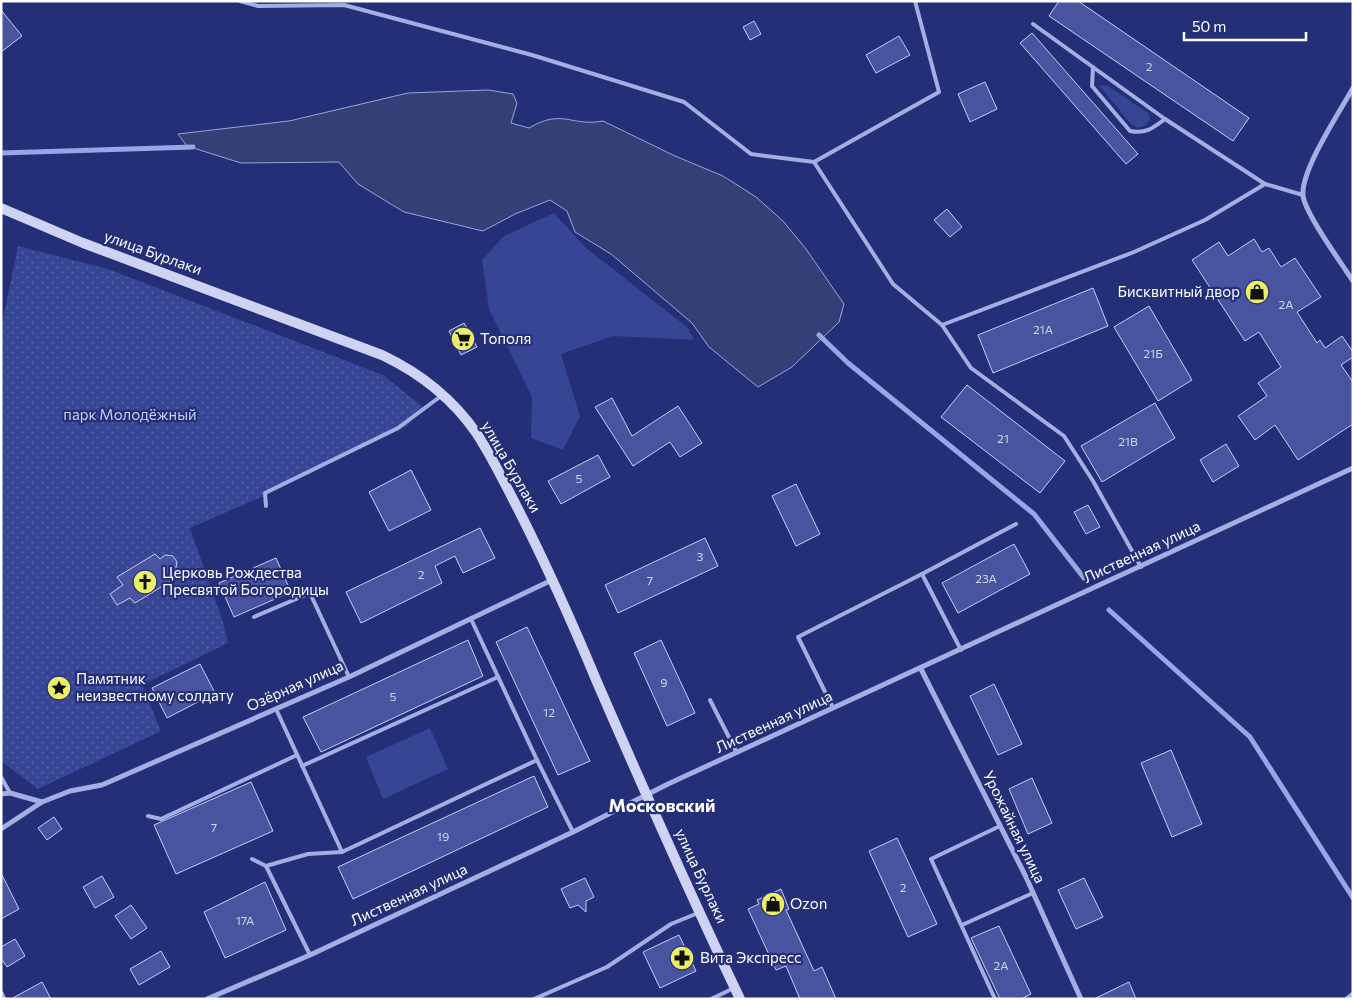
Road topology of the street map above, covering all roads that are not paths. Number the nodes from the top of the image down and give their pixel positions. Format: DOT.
graph roads {
  1 [pos="240,1"];
  2 [pos="915,1"];
  3 [pos="1033,24"];
  4 [pos="1093,67"];
  5 [pos="1353,88"];
  6 [pos="1165,119"];
  7 [pos="814,162"];
  8 [pos="1265,184"];
  9 [pos="1303,195"];
  10 [pos="1,208"];
  11 [pos="1353,281"];
  12 [pos="942,325"];
  13 [pos="443,394"];
  14 [pos="1353,468"];
  15 [pos="266,506"];
  16 [pos="1016,524"];
  17 [pos="1141,567"];
  18 [pos="922,574"];
  19 [pos="553,579"];
  20 [pos="254,617"];
  21 [pos="471,619"];
  22 [pos="332,641"];
  23 [pos="326,642"];
  24 [pos="961,650"];
  25 [pos="921,669"];
  26 [pos="349,677"];
  27 [pos="498,677"];
  28 [pos="710,700"];
  29 [pos="834,708"];
  30 [pos="276,709"];
  31 [pos="737,753"];
  32 [pos="297,755"];
  33 [pos="537,760"];
  34 [pos="302,766"];
  35 [pos="1,777"];
  36 [pos="10,793"];
  37 [pos="1,794"];
  38 [pos="647,795"];
  39 [pos="42,802"];
  40 [pos="148,816"];
  41 [pos="1000,826"];
  42 [pos="1,829"];
  43 [pos="573,832"];
  44 [pos="342,852"];
  45 [pos="252,859"];
  46 [pos="266,866"];
  47 [pos="1033,893"];
  48 [pos="701,912"];
  49 [pos="962,925"];
  50 [pos="310,955"];
  51 [pos="735,988"];
  52 [pos="1,994"];
  53 [pos="1353,994"];
  54 [pos="4,999"];
  55 [pos="207,999"];
  56 [pos="534,999"];
  57 [pos="711,999"];
  58 [pos="740,999"];
  59 [pos="996,999"];
  60 [pos="1081,999"];
  61 [pos="1347,999"];
  1 -- 7 [label="lane"];
  2 -- 7 [label="lane"];
  3 -- 4 [label="lane"];
  4 -- 6 [label="lane"];
  4 -- 6 [label="lane"];
  5 -- 9 [label="street"];
  6 -- 8 [label="lane"];
  7 -- 12 [label="lane"];
  8 -- 9 [label="lane"];
  8 -- 12 [label="lane"];
  9 -- 11 [label="street"];
  10 -- 13 [label="street, улица Бурлаки"];
  12 -- 17 [label="lane"];
  13 -- 15 [label="lane"];
  13 -- 19 [label="street, улица Бурлаки"];
  14 -- 17 [label="street, Лиственная улица"];
  16 -- 18 [label="lane"];
  17 -- 24 [label="street, Лиственная улица"];
  18 -- 24 [label="lane"];
  18 -- 29 [label="lane"];
  19 -- 21 [label="street, Озёрная улица"];
  19 -- 38 [label="street, улица Бурлаки"];
  20 -- 22 [label="lane"];
  21 -- 26 [label="street, Озёрная улица"];
  21 -- 27 [label="lane"];
  22 -- 23 [label="lane"];
  22 -- 26 [label="lane"];
  24 -- 25 [label="street, Лиственная улица"];
  25 -- 29 [label="street, Лиственная улица"];
  25 -- 41 [label="street, Урожайная улица"];
  26 -- 30 [label="street, Озёрная улица"];
  27 -- 33 [label="lane"];
  27 -- 34 [label="lane"];
  28 -- 31 [label="lane"];
  29 -- 31 [label="street, Лиственная улица"];
  30 -- 32 [label="lane"];
  30 -- 39 [label="street, Озёрная улица"];
  31 -- 38 [label="street, Лиственная улица"];
  32 -- 34 [label="lane"];
  32 -- 40 [label="lane"];
  33 -- 43 [label="lane"];
  33 -- 44 [label="lane"];
  34 -- 44 [label="lane"];
  35 -- 36 [label="lane"];
  36 -- 37 [label="street"];
  36 -- 39 [label="street"];
  38 -- 43 [label="street, Лиственная улица"];
  38 -- 48 [label="street, улица Бурлаки"];
  39 -- 42 [label="street, Озёрная улица"];
  41 -- 47 [label="street, Урожайная улица"];
  41 -- 49 [label="lane"];
  43 -- 50 [label="street, Лиственная улица"];
  44 -- 46 [label="lane"];
  45 -- 46 [label="lane"];
  46 -- 50 [label="lane"];
  47 -- 49 [label="lane"];
  47 -- 60 [label="street, Урожайная улица"];
  48 -- 51 [label="street, улица Бурлаки"];
  48 -- 56 [label="lane"];
  49 -- 59 [label="lane"];
  50 -- 55 [label="street, Лиственная улица"];
  51 -- 57 [label="lane"];
  51 -- 58 [label="street, улица Бурлаки"];
  52 -- 54 [label="street"];
  53 -- 61 [label="street"];
}
